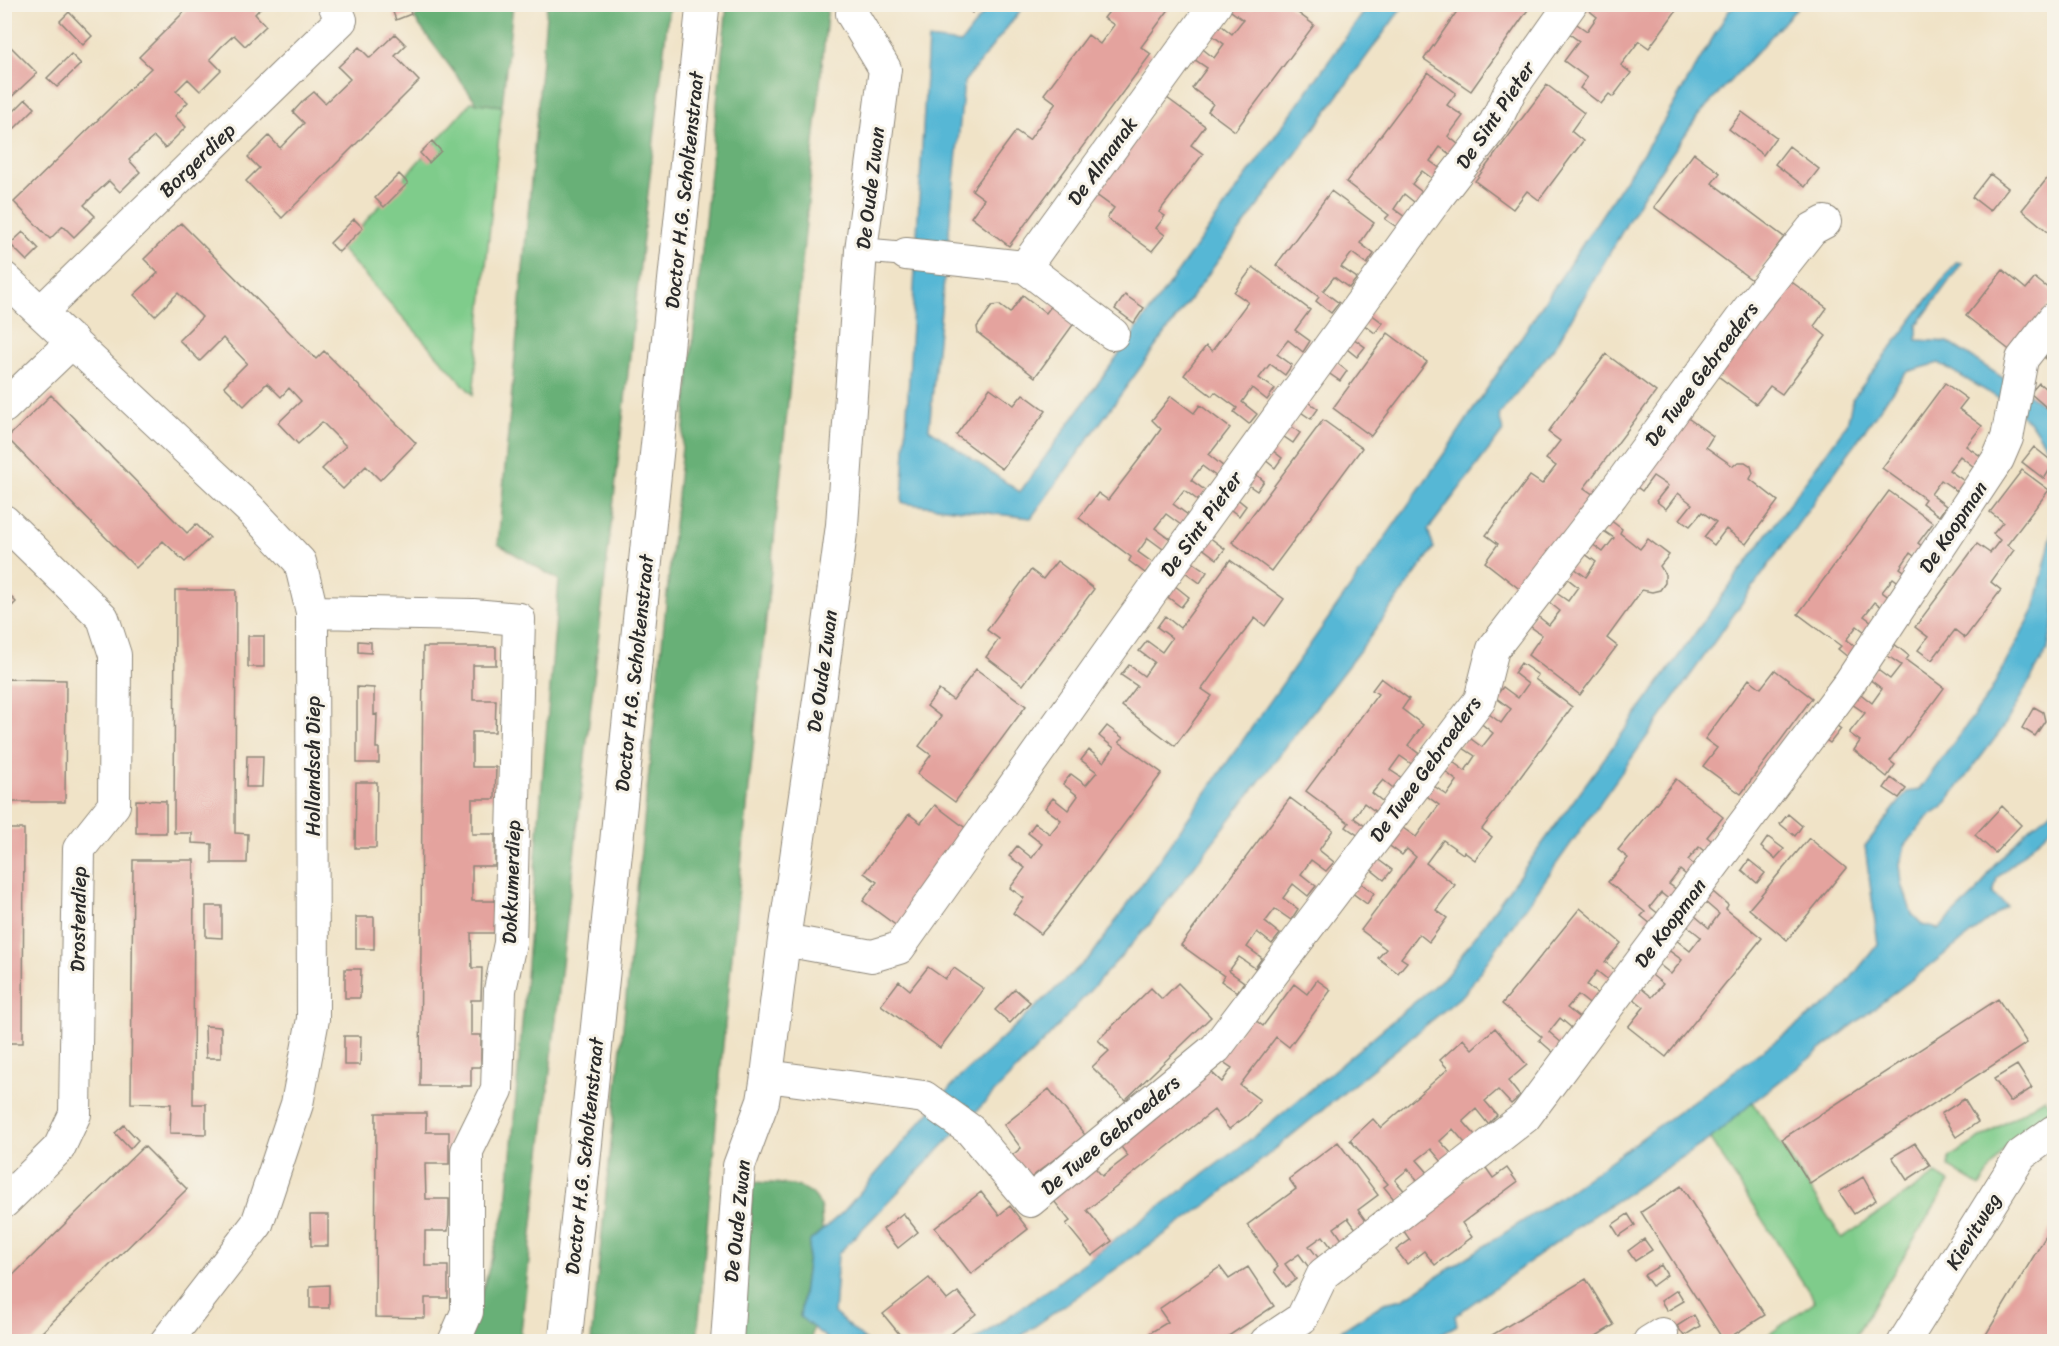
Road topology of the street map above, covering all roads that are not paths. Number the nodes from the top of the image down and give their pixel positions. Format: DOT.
graph roads {
  1 [pos="334,4"];
  2 [pos="703,4"];
  3 [pos="854,4"];
  4 [pos="1216,4"];
  5 [pos="1571,4"];
  6 [pos="1825,222"];
  7 [pos="861,250"];
  8 [pos="906,254"];
  9 [pos="1024,267"];
  10 [pos="4,278"];
  11 [pos="41,312"];
  12 [pos="2055,318"];
  13 [pos="1113,334"];
  14 [pos="73,341"];
  15 [pos="4,407"];
  16 [pos="4,521"];
  17 [pos="312,612"];
  18 [pos="784,940"];
  19 [pos="767,1076"];
  20 [pos="2055,1131"];
  21 [pos="4,1202"];
  22 [pos="166,1341"];
  23 [pos="454,1341"];
  24 [pos="565,1341"];
  25 [pos="727,1341"];
  26 [pos="1266,1341"];
  27 [pos="1904,1341"];
  1 -- 11 [label="street, Borgerdiep"];
  2 -- 24 [label="main road, Doctor H.G. Scholtenstraat"];
  3 -- 7 [label="street, De Oude Zwan"];
  4 -- 9 [label="street, De Almanak"];
  5 -- 18 [label="street, De Sint Pieter"];
  6 -- 19 [label="street, De Twee Gebroeders"];
  7 -- 8 [label="street"];
  7 -- 18 [label="street, De Oude Zwan"];
  8 -- 9 [label="street"];
  9 -- 13 [label="street"];
  10 -- 11 [label="street, Hollandsch Diep"];
  11 -- 14 [label="street, Hollandsch Diep"];
  12 -- 26 [label="street, De Koopman"];
  14 -- 15 [label="street"];
  14 -- 17 [label="street, Hollandsch Diep"];
  16 -- 21 [label="street, Drostendiep"];
  17 -- 22 [label="street, Hollandsch Diep"];
  17 -- 23 [label="street, Dokkumerdiep"];
  18 -- 19 [label="street, De Oude Zwan"];
  19 -- 25 [label="street, De Oude Zwan"];
  20 -- 27 [label="street, Kievitweg"];
}
